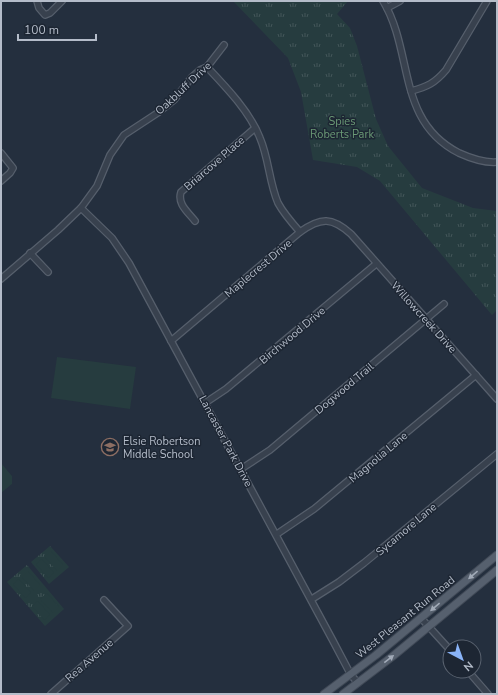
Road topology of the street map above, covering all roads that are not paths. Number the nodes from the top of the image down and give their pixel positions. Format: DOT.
graph roads {
  1 [pos="37,1"];
  2 [pos="62,1"];
  3 [pos="383,1"];
  4 [pos="400,1"];
  5 [pos="487,1"];
  6 [pos="387,8"];
  7 [pos="224,45"];
  8 [pos="207,67"];
  9 [pos="411,91"];
  10 [pos="255,128"];
  11 [pos="1,153"];
  12 [pos="497,162"];
  13 [pos="1,181"];
  14 [pos="81,208"];
  15 [pos="195,221"];
  16 [pos="300,232"];
  17 [pos="351,234"];
  18 [pos="30,253"];
  19 [pos="376,264"];
  20 [pos="48,272"];
  21 [pos="1,279"];
  22 [pos="444,304"];
  23 [pos="427,319"];
  24 [pos="171,341"];
  25 [pos="476,375"];
  26 [pos="497,399"];
  27 [pos="205,403"];
  28 [pos="497,454"];
  29 [pos="241,468"];
  30 [pos="276,534"];
  31 [pos="497,555"];
  32 [pos="497,570"];
  33 [pos="312,599"];
  34 [pos="104,600"];
  35 [pos="421,618"];
  36 [pos="429,626"];
  37 [pos="442,641"];
  38 [pos="352,674"];
  39 [pos="475,679"];
  40 [pos="358,683"];
  41 [pos="51,694"];
  42 [pos="324,694"];
  43 [pos="343,694"];
  44 [pos="488,694"];
  1 -- 2 [label="street"];
  3 -- 6 [label="street"];
  4 -- 6 [label="street"];
  5 -- 9 [label="street"];
  6 -- 9 [label="street"];
  7 -- 8 [label="street, Oakbluff Drive"];
  8 -- 10 [label="street"];
  8 -- 14 [label="street, Oakbluff Drive"];
  9 -- 12 [label="street"];
  10 -- 15 [label="street, Briarcove Place"];
  10 -- 16 [label="street"];
  11 -- 13 [label="street"];
  14 -- 18 [label="street, Oakbluff Drive"];
  14 -- 24 [label="street, Lancaster Park Drive"];
  16 -- 17 [label="street, Maplecrest Drive"];
  16 -- 24 [label="street, Maplecrest Drive"];
  17 -- 19 [label="street, Willowcreek Drive"];
  18 -- 20 [label="street"];
  18 -- 21 [label="street, Oakbluff Drive"];
  19 -- 23 [label="street, Willowcreek Drive"];
  19 -- 27 [label="street, Birchwood Drive"];
  22 -- 23 [label="street, Dogwood Trail"];
  23 -- 25 [label="street, Willowcreek Drive"];
  23 -- 29 [label="street, Dogwood Trail"];
  24 -- 27 [label="street, Lancaster Park Drive"];
  25 -- 26 [label="street, Willowcreek Drive"];
  25 -- 30 [label="street, Magnolia Lane"];
  27 -- 29 [label="street, Lancaster Park Drive"];
  28 -- 33 [label="street, Sycamore Lane"];
  29 -- 30 [label="street, Lancaster Park Drive"];
  30 -- 33 [label="street, Lancaster Park Drive"];
  31 -- 35 [label="main road, West Pleasant Run Road, one-way"];
  32 -- 36 [label="main road, West Pleasant Run Road"];
  33 -- 38 [label="street, Lancaster Park Drive"];
  34 -- 41 [label="street, Rea Avenue"];
  35 -- 36 [label="street"];
  35 -- 38 [label="main road, West Pleasant Run Road"];
  36 -- 37 [label="street"];
  40 -- 36 [label="main road, West Pleasant Run Road, one-way"];
  38 -- 40 [label="street, Lancaster Park Drive"];
  38 -- 42 [label="main road, West Pleasant Run Road"];
  39 -- 44 [label="street"];
  40 -- 43 [label="main road, West Pleasant Run Road"];
}
